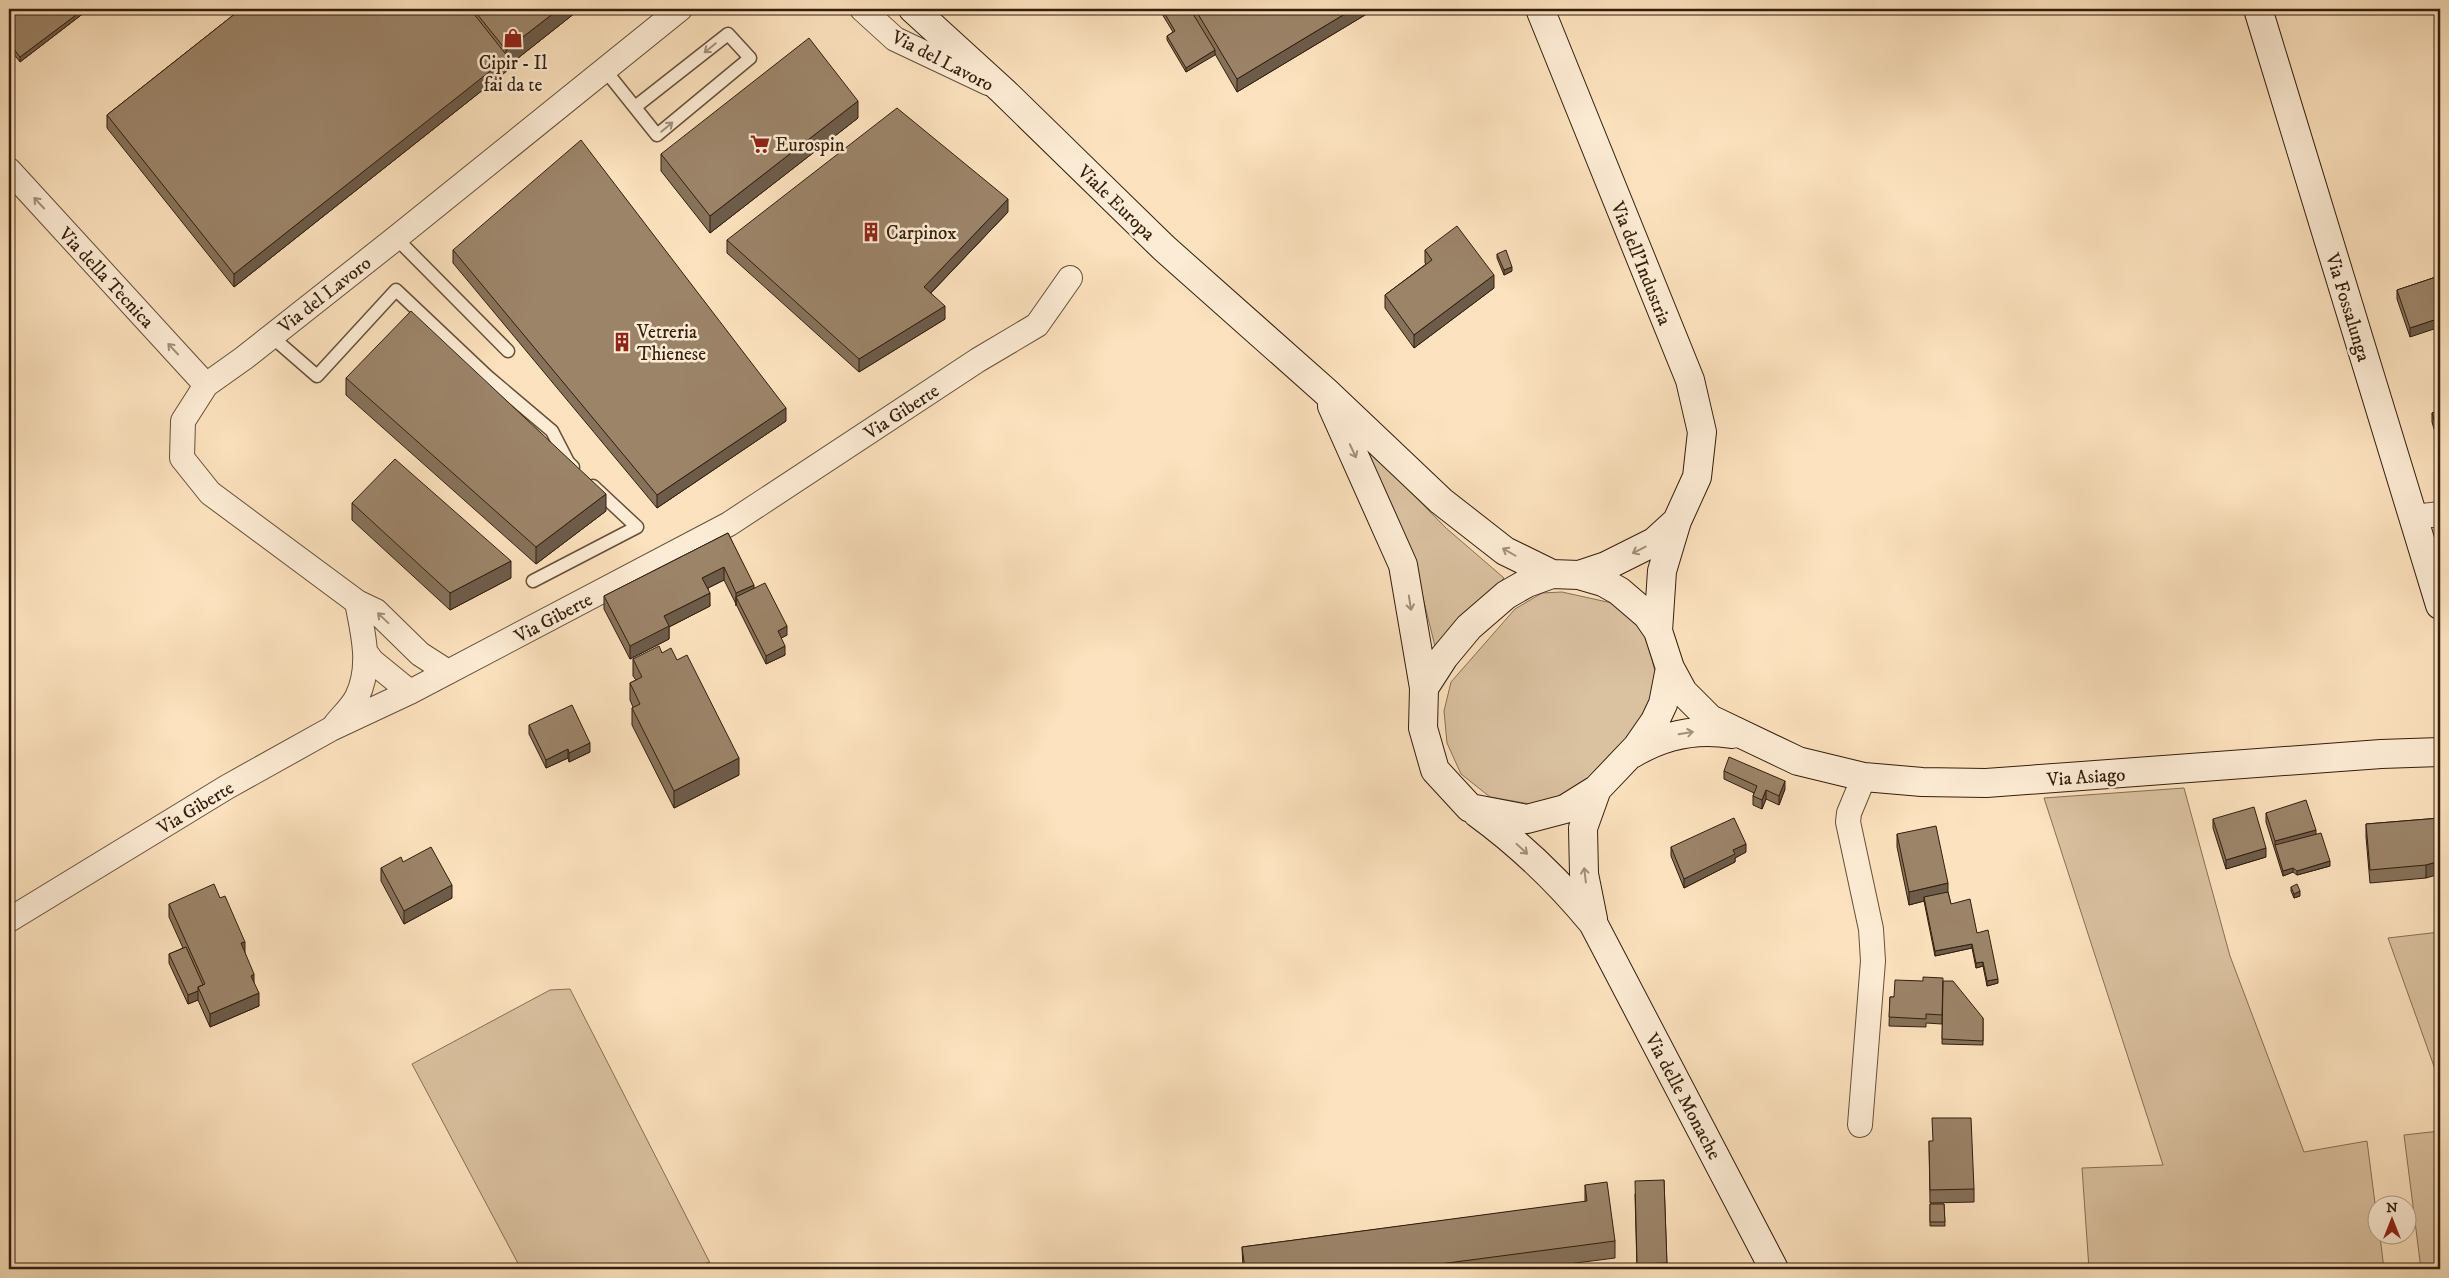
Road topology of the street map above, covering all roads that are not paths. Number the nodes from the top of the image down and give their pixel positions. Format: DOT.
graph roads {
  1 [pos="680,9"];
  2 [pos="862,9"];
  3 [pos="913,9"];
  4 [pos="1540,9"];
  5 [pos="2258,9"];
  6 [pos="605,70"];
  7 [pos="1003,90"];
  8 [pos="636,108"];
  9 [pos="9,170"];
  10 [pos="396,238"];
  11 [pos="1070,278"];
  12 [pos="271,336"];
  13 [pos="508,351"];
  14 [pos="206,385"];
  15 [pos="1325,391"];
  16 [pos="2427,516"];
  17 [pos="1678,521"];
  18 [pos="1552,574"];
  19 [pos="1579,576"];
  20 [pos="533,581"];
  21 [pos="357,602"];
  22 [pos="2440,605"];
  23 [pos="1658,631"];
  24 [pos="406,639"];
  25 [pos="366,653"];
  26 [pos="1670,668"];
  27 [pos="448,672"];
  28 [pos="1424,688"];
  29 [pos="410,692"];
  30 [pos="331,729"];
  31 [pos="1739,734"];
  32 [pos="2440,752"];
  33 [pos="1626,758"];
  34 [pos="1864,777"];
  35 [pos="1597,789"];
  36 [pos="1470,808"];
  37 [pos="9,920"];
  38 [pos="1593,923"];
  39 [pos="1860,1125"];
  40 [pos="1774,1269"];
  1 -- 6 [label="street, Via del Lavoro"];
  2 -- 7 [label="street, Via del Lavoro"];
  3 -- 7 [label="main road, Viale Europa"];
  4 -- 17 [label="main road, Via dell'Industria"];
  5 -- 16 [label="main road, Via Fossalunga"];
  6 -- 8 [label="lane"];
  6 -- 10 [label="street, Via del Lavoro"];
  7 -- 15 [label="main road, Viale Europa"];
  8 -- 8 [label="lane, one-way"];
  14 -- 9 [label="street, Via della Tecnica, one-way"];
  10 -- 12 [label="street, Via del Lavoro"];
  10 -- 13 [label="lane"];
  11 -- 27 [label="street, Via Giberte"];
  12 -- 14 [label="street, Via del Lavoro"];
  12 -- 20 [label="lane"];
  14 -- 21 [label="street, Via del Lavoro"];
  18 -- 15 [label="main road, Viale Europa, one-way"];
  15 -- 28 [label="main road, one-way"];
  16 -- 22 [label="main road, Via Fossalunga"];
  17 -- 19 [label="main road, Via dell'Industria, one-way"];
  17 -- 23 [label="main road, Via dell'Industria"];
  18 -- 19 [label="main road"];
  18 -- 28 [label="main road"];
  19 -- 23 [label="main road"];
  24 -- 21 [label="street, Via del Lavoro, one-way"];
  21 -- 25 [label="street"];
  23 -- 26 [label="main road"];
  24 -- 27 [label="street"];
  24 -- 29 [label="street, Via del Lavoro"];
  25 -- 29 [label="street"];
  25 -- 30 [label="street"];
  26 -- 31 [label="main road, Via Asiago"];
  26 -- 33 [label="main road"];
  27 -- 29 [label="street, Via Giberte"];
  28 -- 36 [label="main road"];
  29 -- 30 [label="street, Via Giberte"];
  30 -- 37 [label="street, Via Giberte"];
  33 -- 31 [label="main road, one-way"];
  31 -- 34 [label="main road, Via Asiago"];
  32 -- 34 [label="main road, Via Asiago"];
  33 -- 35 [label="main road"];
  34 -- 39 [label="street"];
  35 -- 36 [label="main road"];
  38 -- 35 [label="main road, one-way"];
  36 -- 38 [label="main road, one-way"];
  38 -- 40 [label="main road, Via delle Monache"];
}
